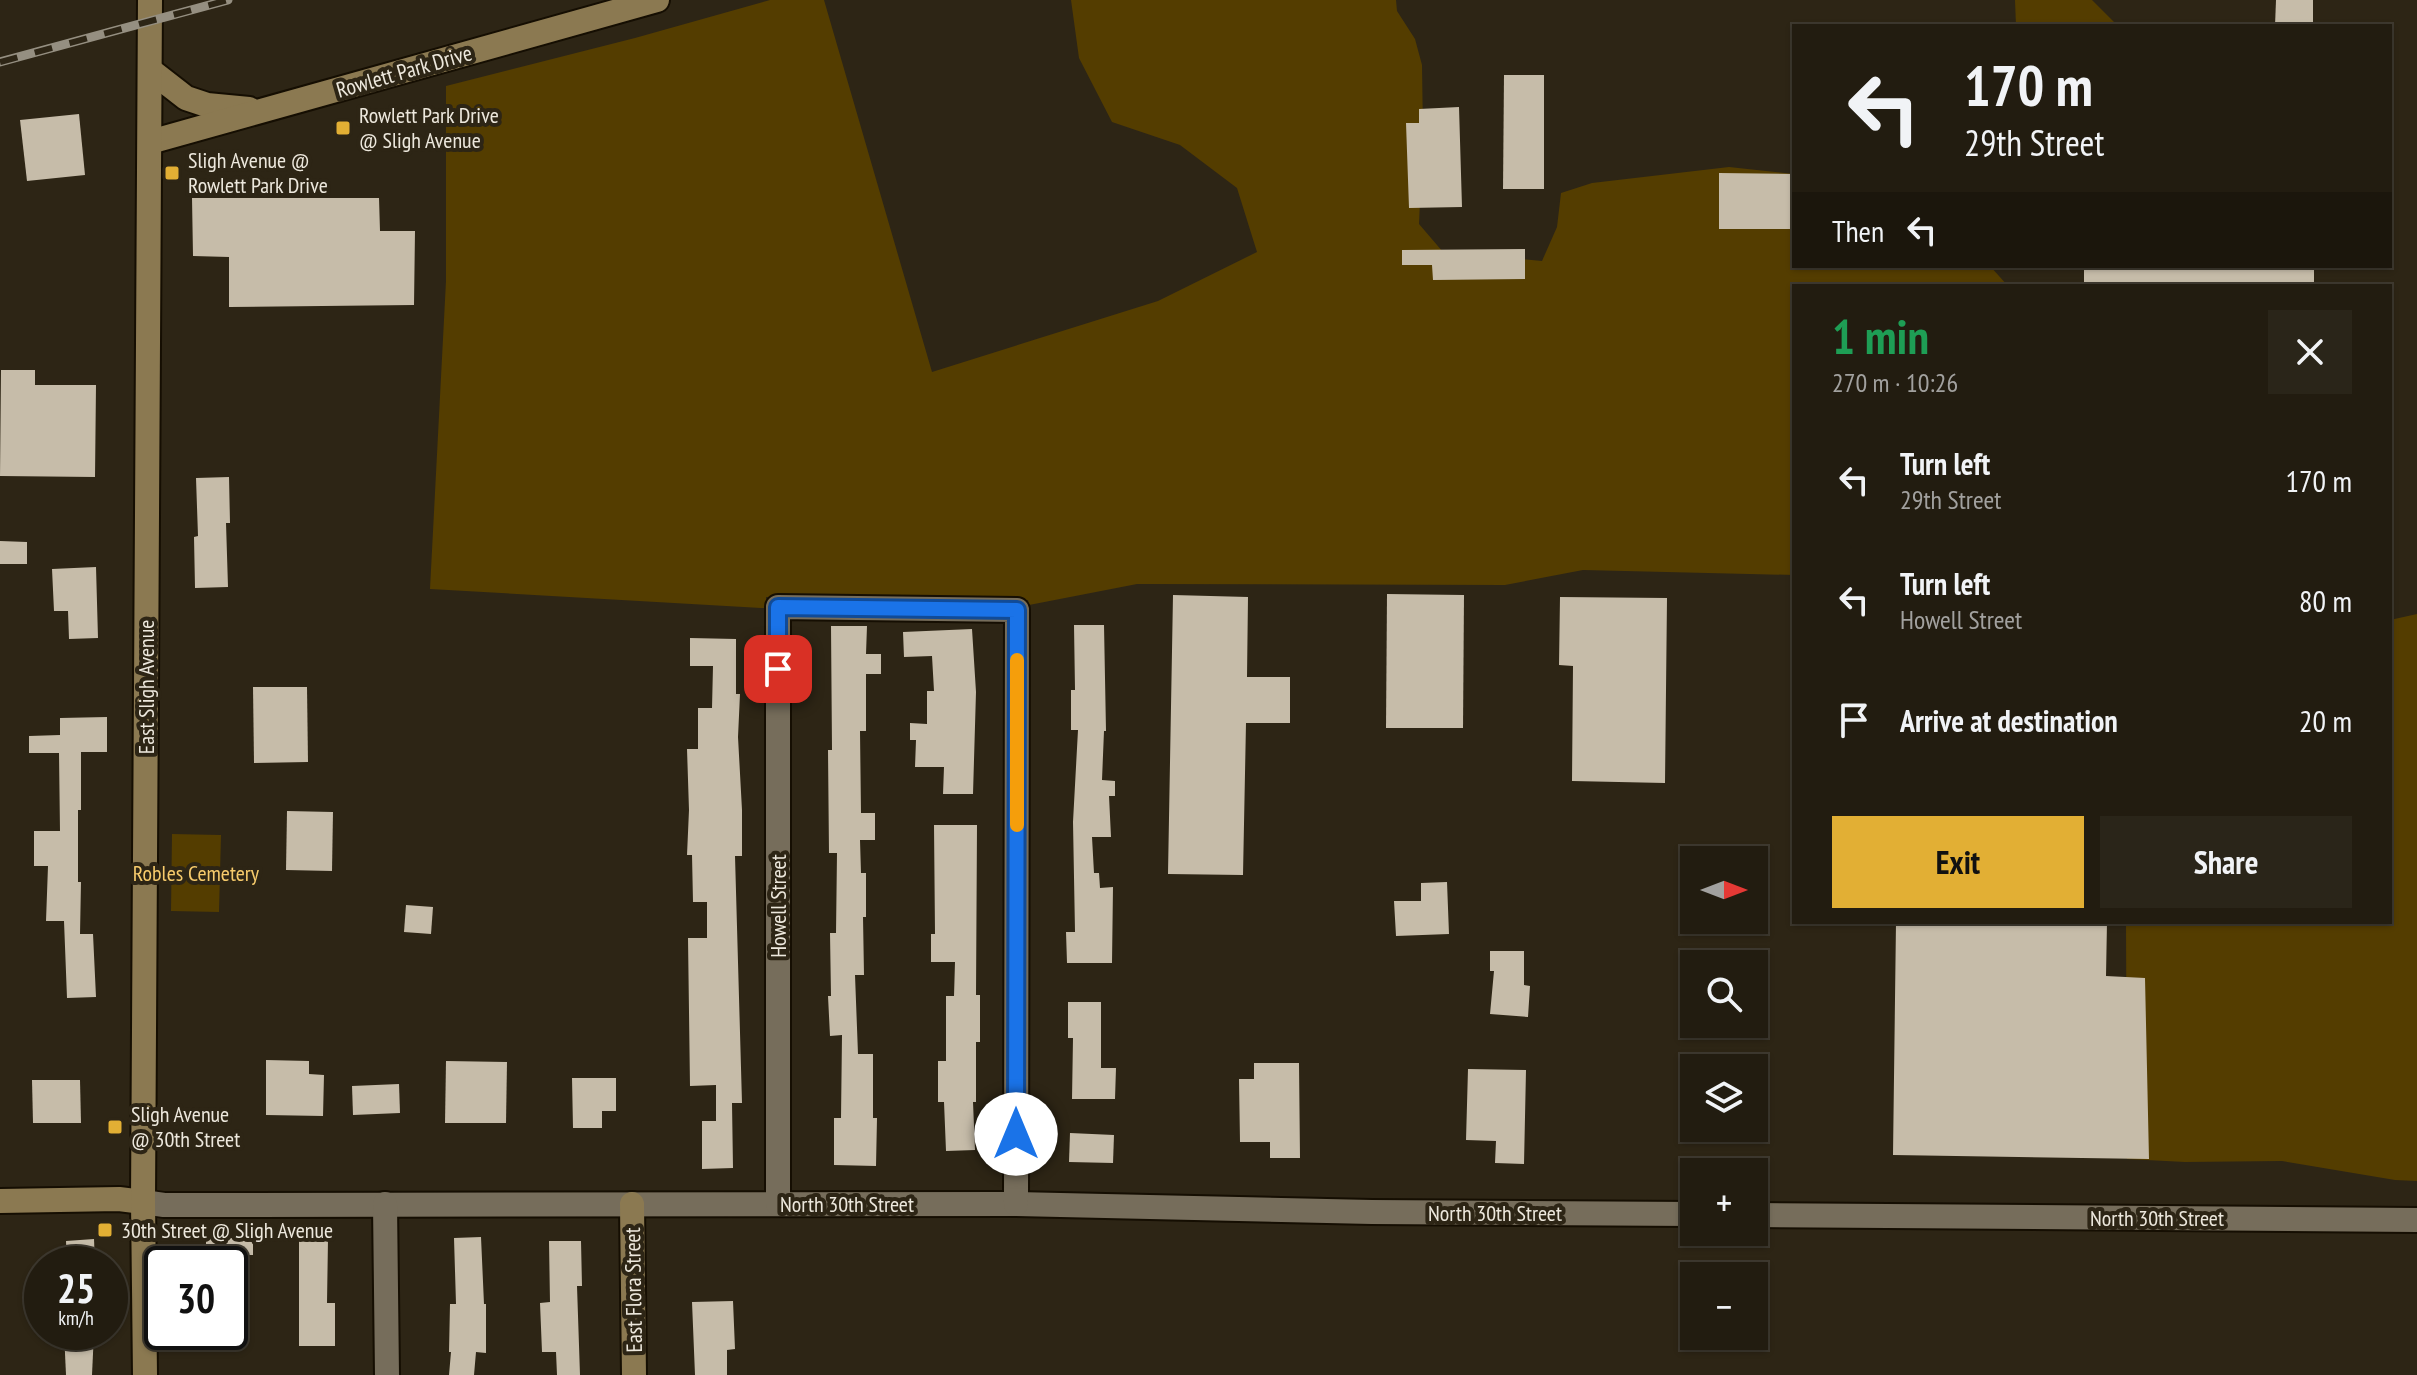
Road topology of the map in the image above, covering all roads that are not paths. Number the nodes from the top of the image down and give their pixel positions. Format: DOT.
graph roads {
  1 [pos="150,0"];
  2 [pos="657,0"];
  3 [pos="150,70"];
  4 [pos="264,110"];
  5 [pos="150,142"];
  6 [pos="0,1201"];
  7 [pos="143,1202"];
  8 [pos="385,1204"];
  9 [pos="632,1204"];
  10 [pos="778,1204"];
  11 [pos="1016,1204"];
  12 [pos="1680,1214"];
  13 [pos="1768,1215"];
  14 [pos="2417,1220"];
  15 [pos="145,1375"];
  16 [pos="387,1375"];
  17 [pos="634,1375"];
  1 -- 3 [label="street, East Sligh Avenue"];
  2 -- 4 [label="street, Rowlett Park Drive"];
  3 -- 4 [label="street"];
  3 -- 5 [label="street, East Sligh Avenue"];
  4 -- 5 [label="street, Rowlett Park Drive"];
  5 -- 7 [label="street, East Sligh Avenue"];
  6 -- 7 [label="street, North 30th Street"];
  7 -- 8 [label="street, North 30th Street"];
  7 -- 15 [label="street, East Sligh Avenue"];
  8 -- 9 [label="street, North 30th Street"];
  8 -- 16 [label="street"];
  9 -- 10 [label="street, North 30th Street"];
  9 -- 17 [label="street, East Flora Street"];
  10 -- 11 [label="street, North 30th Street"];
  10 -- 11 [label="street, Howell Street"];
  11 -- 12 [label="street, North 30th Street"];
  13 -- 14 [label="street, North 30th Street"];
}
